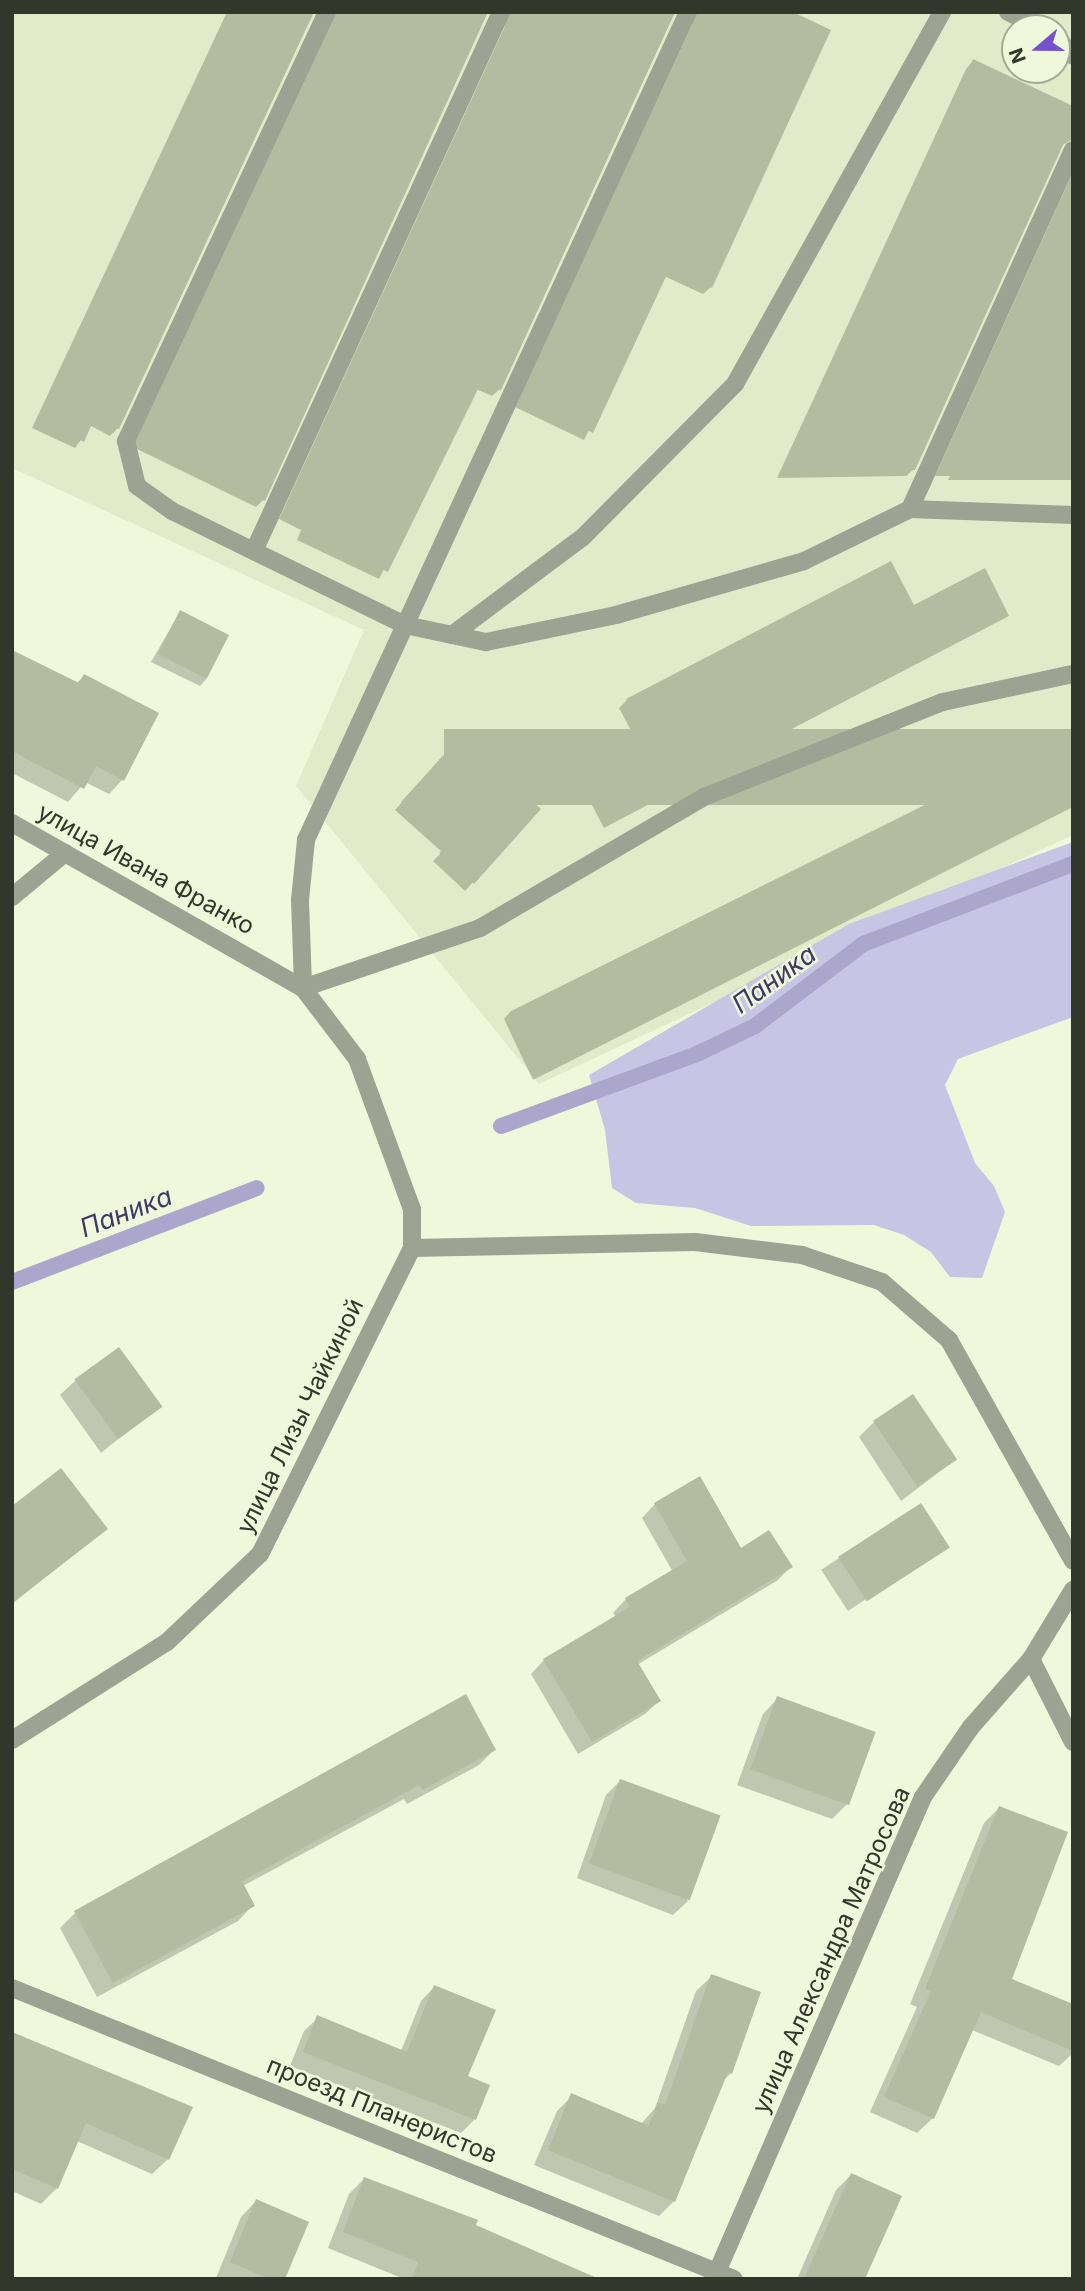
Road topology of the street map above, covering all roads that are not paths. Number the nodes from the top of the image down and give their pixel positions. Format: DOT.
graph roads {
  1 [pos="327,12"];
  2 [pos="501,12"];
  3 [pos="688,12"];
  4 [pos="942,12"];
  5 [pos="1073,150"];
  6 [pos="910,509"];
  7 [pos="1072,517"];
  8 [pos="254,551"];
  9 [pos="405,625"];
  10 [pos="452,635"];
  11 [pos="1073,674"];
  12 [pos="12,823"];
  13 [pos="65,853"];
  14 [pos="12,897"];
  15 [pos="303,988"];
  16 [pos="412,1248"];
  17 [pos="1073,1561"];
  18 [pos="1073,1590"];
  19 [pos="1031,1659"];
  20 [pos="12,1740"];
  21 [pos="1073,1742"];
  22 [pos="12,1988"];
  23 [pos="715,2275"];
  24 [pos="734,2279"];
  1 -- 8 [label="street"];
  2 -- 8 [label="street"];
  3 -- 9 [label="street"];
  4 -- 10 [label="street"];
  5 -- 6 [label="street"];
  6 -- 7 [label="street"];
  6 -- 10 [label="street"];
  8 -- 9 [label="street"];
  9 -- 10 [label="street"];
  9 -- 15 [label="street"];
  11 -- 15 [label="street"];
  12 -- 13 [label="street, улица Ивана Франко"];
  13 -- 14 [label="street"];
  13 -- 15 [label="street, улица Ивана Франко"];
  15 -- 16 [label="street"];
  16 -- 17 [label="street"];
  16 -- 20 [label="street, улица Лизы Чайкиной"];
  18 -- 19 [label="street, улица Александра Матросова"];
  19 -- 21 [label="street"];
  19 -- 23 [label="street, улица Александра Матросова"];
  22 -- 23 [label="street, проезд Планеристов"];
  23 -- 24 [label="street, проезд Планеристов"];
}
